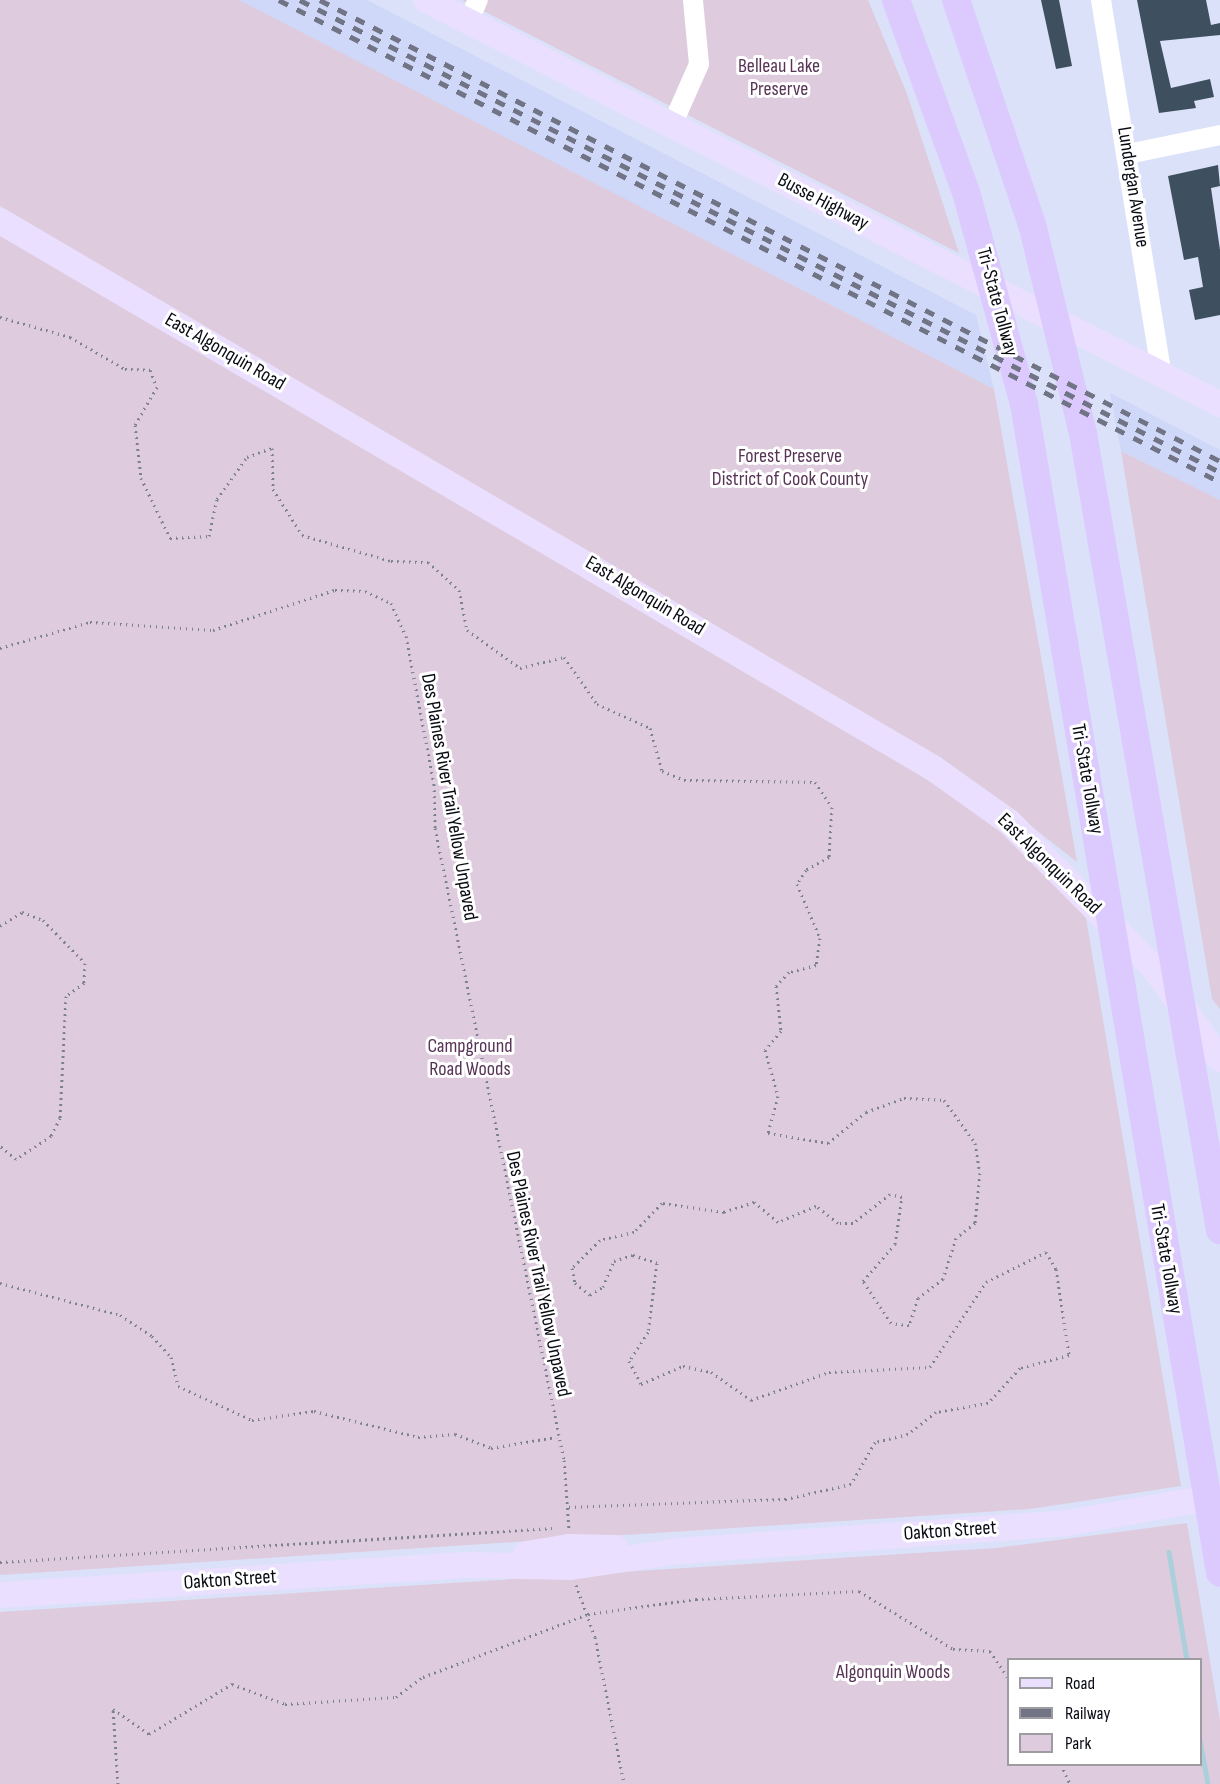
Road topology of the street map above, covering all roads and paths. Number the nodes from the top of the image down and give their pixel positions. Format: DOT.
graph roads {
  1 [pos="426,0"];
  2 [pos="693,0"];
  3 [pos="896,0"];
  4 [pos="956,0"];
  5 [pos="1101,0"];
  6 [pos="473,11"];
  7 [pos="673,123"];
  8 [pos="1220,135"];
  9 [pos="1128,154"];
  10 [pos="0,221"];
  11 [pos="0,317"];
  12 [pos="1162,375"];
  13 [pos="1220,404"];
  14 [pos="0,648"];
  15 [pos="0,926"];
  16 [pos="1206,1058"];
  17 [pos="0,1146"];
  18 [pos="1220,1230"];
  19 [pos="0,1283"];
  20 [pos="556,1437"];
  21 [pos="1212,1486"];
  22 [pos="567,1507"];
  23 [pos="569,1527"];
  24 [pos="569,1539"];
  25 [pos="0,1562"];
  26 [pos="1220,1573"];
  27 [pos="572,1576"];
  28 [pos="0,1595"];
  29 [pos="588,1614"];
  30 [pos="1007,1676"];
  31 [pos="1062,1766"];
  32 [pos="118,1784"];
  33 [pos="624,1784"];
  34 [pos="1070,1784"];
  1 -- 6 [label="main road, Busse Highway"];
  2 -- 7 [label="street"];
  3 -- 21 [label="highway, Tri-State Tollway"];
  4 -- 16 [label="highway"];
  5 -- 9 [label="street, Lundergan Avenue"];
  6 -- 7 [label="main road, Busse Highway"];
  7 -- 12 [label="main road, Busse Highway"];
  8 -- 9 [label="street"];
  9 -- 12 [label="street, Lundergan Avenue"];
  10 -- 16 [label="main road, East Algonquin Road"];
  11 -- 22 [label="path"];
  12 -- 13 [label="main road, Busse Highway"];
  14 -- 20 [label="path, Des Plaines River Trail Yellow Unpaved"];
  15 -- 17 [label="path"];
  16 -- 18 [label="highway"];
  19 -- 20 [label="path"];
  20 -- 22 [label="path, Des Plaines River Trail Yellow Unpaved"];
  21 -- 26 [label="highway, Tri-State Tollway"];
  21 -- 28 [label="main road, Oakton Street"];
  22 -- 23 [label="path, Des Plaines River Trail Yellow Unpaved"];
  23 -- 24 [label="path, Des Plaines River Trail Yellow Unpaved"];
  23 -- 25 [label="path"];
  27 -- 29 [label="path"];
  29 -- 30 [label="path"];
  29 -- 32 [label="path"];
  29 -- 33 [label="path"];
  31 -- 34 [label="path"];
}
